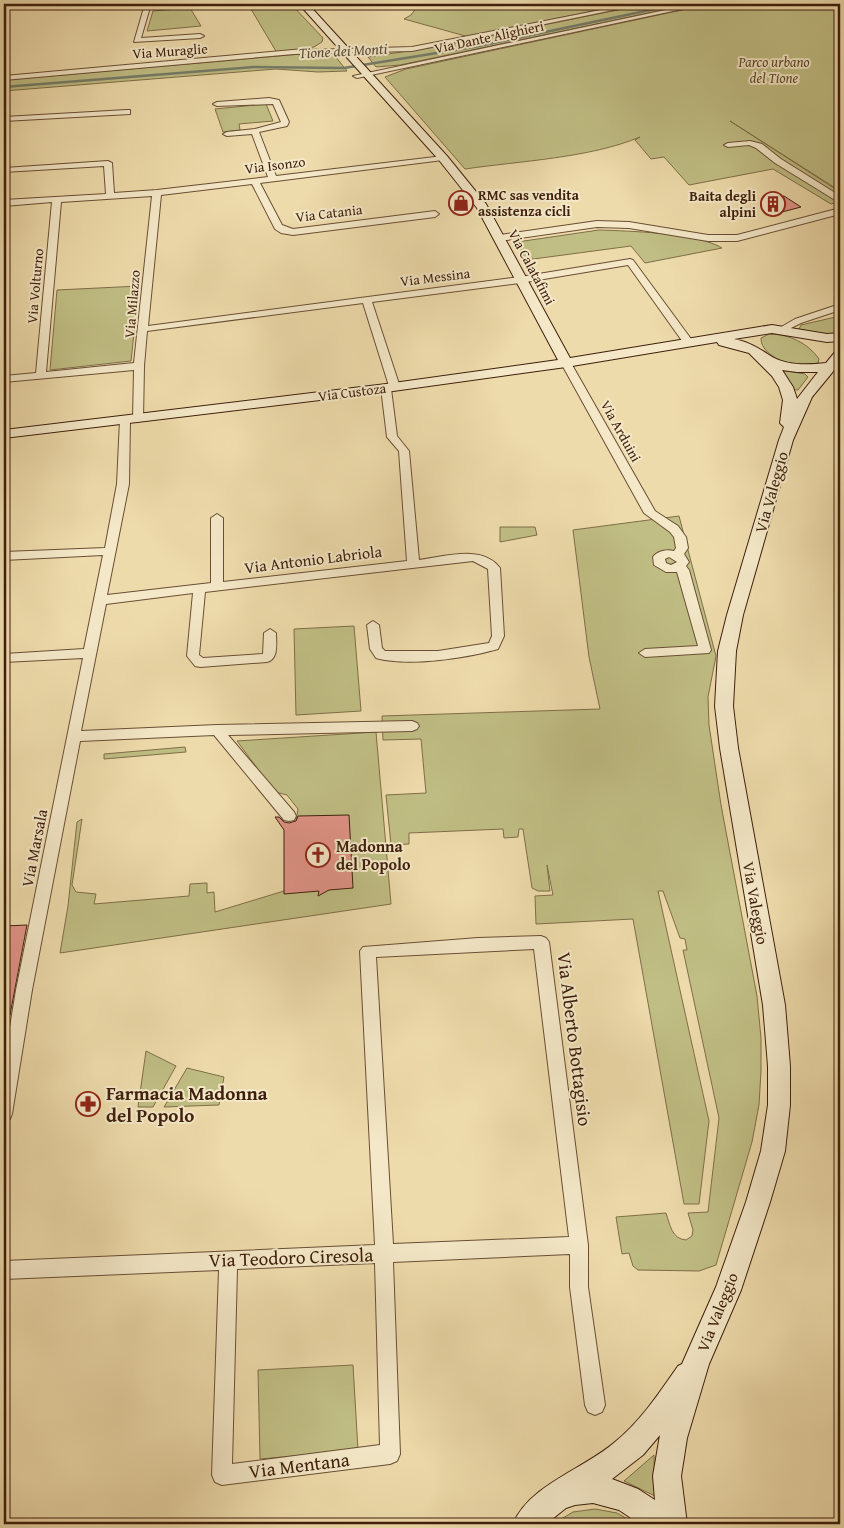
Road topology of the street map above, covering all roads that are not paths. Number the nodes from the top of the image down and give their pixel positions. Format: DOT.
graph roads {
  1 [pos="148,4"];
  2 [pos="303,4"];
  3 [pos="640,4"];
  4 [pos="703,4"];
  5 [pos="200,36"];
  6 [pos="335,39"];
  7 [pos="345,50"];
  8 [pos="297,53"];
  9 [pos="362,76"];
  10 [pos="4,78"];
  11 [pos="217,104"];
  12 [pos="127,112"];
  13 [pos="4,119"];
  14 [pos="255,131"];
  15 [pos="227,134"];
  16 [pos="728,145"];
  17 [pos="443,158"];
  18 [pos="4,170"];
  19 [pos="273,179"];
  20 [pos="255,182"];
  21 [pos="157,193"];
  22 [pos="110,196"];
  23 [pos="57,199"];
  24 [pos="840,200"];
  25 [pos="4,203"];
  26 [pos="840,212"];
  27 [pos="435,214"];
  28 [pos="500,238"];
  29 [pos="520,280"];
  30 [pos="367,300"];
  31 [pos="840,307"];
  32 [pos="144,329"];
  33 [pos="781,330"];
  34 [pos="751,334"];
  35 [pos="800,335"];
  36 [pos="840,338"];
  37 [pos="694,342"];
  38 [pos="759,354"];
  39 [pos="840,355"];
  40 [pos="566,363"];
  41 [pos="139,366"];
  42 [pos="829,367"];
  43 [pos="41,375"];
  44 [pos="4,379"];
  45 [pos="390,387"];
  46 [pos="132,419"];
  47 [pos="4,434"];
  48 [pos="786,440"];
  49 [pos="217,518"];
  50 [pos="110,551"];
  51 [pos="4,556"];
  52 [pos="413,564"];
  53 [pos="217,587"];
  54 [pos="199,589"];
  55 [pos="102,600"];
  56 [pos="373,625"];
  57 [pos="270,633"];
  58 [pos="91,653"];
  59 [pos="645,653"];
  60 [pos="4,658"];
  61 [pos="412,726"];
  62 [pos="217,730"];
  63 [pos="74,736"];
  64 [pos="289,816"];
  65 [pos="4,1114"];
  66 [pos="579,1245"];
  67 [pos="384,1253"];
  68 [pos="228,1259"];
  69 [pos="4,1270"];
  70 [pos="696,1362"];
  71 [pos="595,1405"];
  72 [pos="546,1504"];
  73 [pos="526,1524"];
  74 [pos="660,1524"];
  75 [pos="674,1524"];
  1 -- 5 [label="street"];
  2 -- 6 [label="main road, Via Calatafimi"];
  3 -- 7 [label="street"];
  4 -- 9 [label="street, Via Dante Alighieri"];
  6 -- 7 [label="main road, Via Calatafimi"];
  6 -- 8 [label="street, Via Muraglie"];
  7 -- 8 [label="street"];
  7 -- 9 [label="main road, Via Calatafimi"];
  8 -- 10 [label="street, Via Muraglie"];
  9 -- 17 [label="main road, Via Calatafimi"];
  11 -- 14 [label="street"];
  12 -- 13 [label="street"];
  14 -- 15 [label="street"];
  14 -- 19 [label="street"];
  16 -- 24 [label="street"];
  17 -- 19 [label="street, Via Isonzo"];
  17 -- 28 [label="main road, Via Calatafimi"];
  18 -- 22 [label="street"];
  19 -- 20 [label="street, Via Isonzo"];
  20 -- 21 [label="street, Via Isonzo"];
  20 -- 27 [label="street, Via Catania"];
  21 -- 22 [label="street, Via Isonzo"];
  21 -- 32 [label="street, Via Milazzo"];
  22 -- 23 [label="street, Via Isonzo"];
  23 -- 25 [label="street, Via Isonzo"];
  23 -- 43 [label="street, Via Volturno"];
  26 -- 28 [label="street"];
  28 -- 29 [label="main road, Via Calatafimi"];
  29 -- 30 [label="street, Via Messina"];
  29 -- 37 [label="street, Via Messina"];
  29 -- 40 [label="main road, Via Calatafimi"];
  30 -- 32 [label="street, Via Messina"];
  30 -- 45 [label="street"];
  31 -- 33 [label="street, Via Custoza"];
  32 -- 41 [label="street, Via Milazzo"];
  33 -- 34 [label="main road, Via Custoza"];
  33 -- 35 [label="main road, Via Custoza"];
  34 -- 37 [label="main road, Via Custoza"];
  34 -- 38 [label="main road"];
  35 -- 36 [label="main road, Via Custoza"];
  35 -- 42 [label="main road, Via Custoza"];
  37 -- 38 [label="main road, Via Custoza"];
  37 -- 40 [label="main road, Via Custoza"];
  38 -- 42 [label="main road, Via Custoza"];
  38 -- 48 [label="main road"];
  39 -- 42 [label="main road"];
  40 -- 45 [label="main road, Via Custoza"];
  40 -- 59 [label="street, Via Arduini"];
  41 -- 43 [label="street"];
  41 -- 46 [label="street, Via Milazzo"];
  42 -- 48 [label="main road"];
  43 -- 44 [label="street"];
  45 -- 46 [label="main road, Via Custoza"];
  45 -- 52 [label="street"];
  46 -- 47 [label="main road, Via Custoza"];
  46 -- 50 [label="street, Via Marsala"];
  48 -- 70 [label="main road, Via Valeggio"];
  49 -- 53 [label="street"];
  50 -- 51 [label="street"];
  50 -- 55 [label="street, Via Marsala"];
  52 -- 53 [label="street, Via Antonio Labriola"];
  52 -- 56 [label="street, Via Antonio Labriola"];
  53 -- 54 [label="street, Via Antonio Labriola"];
  54 -- 55 [label="street, Via Antonio Labriola"];
  54 -- 57 [label="street"];
  55 -- 58 [label="street, Via Marsala"];
  58 -- 60 [label="street"];
  58 -- 63 [label="street, Via Marsala"];
  61 -- 62 [label="street"];
  62 -- 63 [label="street"];
  62 -- 64 [label="street"];
  63 -- 65 [label="street, Via Marsala"];
  66 -- 67 [label="street, Via Teodoro Ciresola"];
  66 -- 67 [label="street, Via Alberto Bottagisio"];
  66 -- 71 [label="street, Via Alberto Bottagisio"];
  67 -- 68 [label="street, Via Teodoro Ciresola"];
  67 -- 68 [label="street, Via Mentana"];
  68 -- 69 [label="street, Via Teodoro Ciresola"];
  70 -- 72 [label="main road, Via Valeggio"];
  70 -- 75 [label="main road, Via Valeggio"];
  72 -- 73 [label="main road"];
  72 -- 74 [label="main road"];
}
